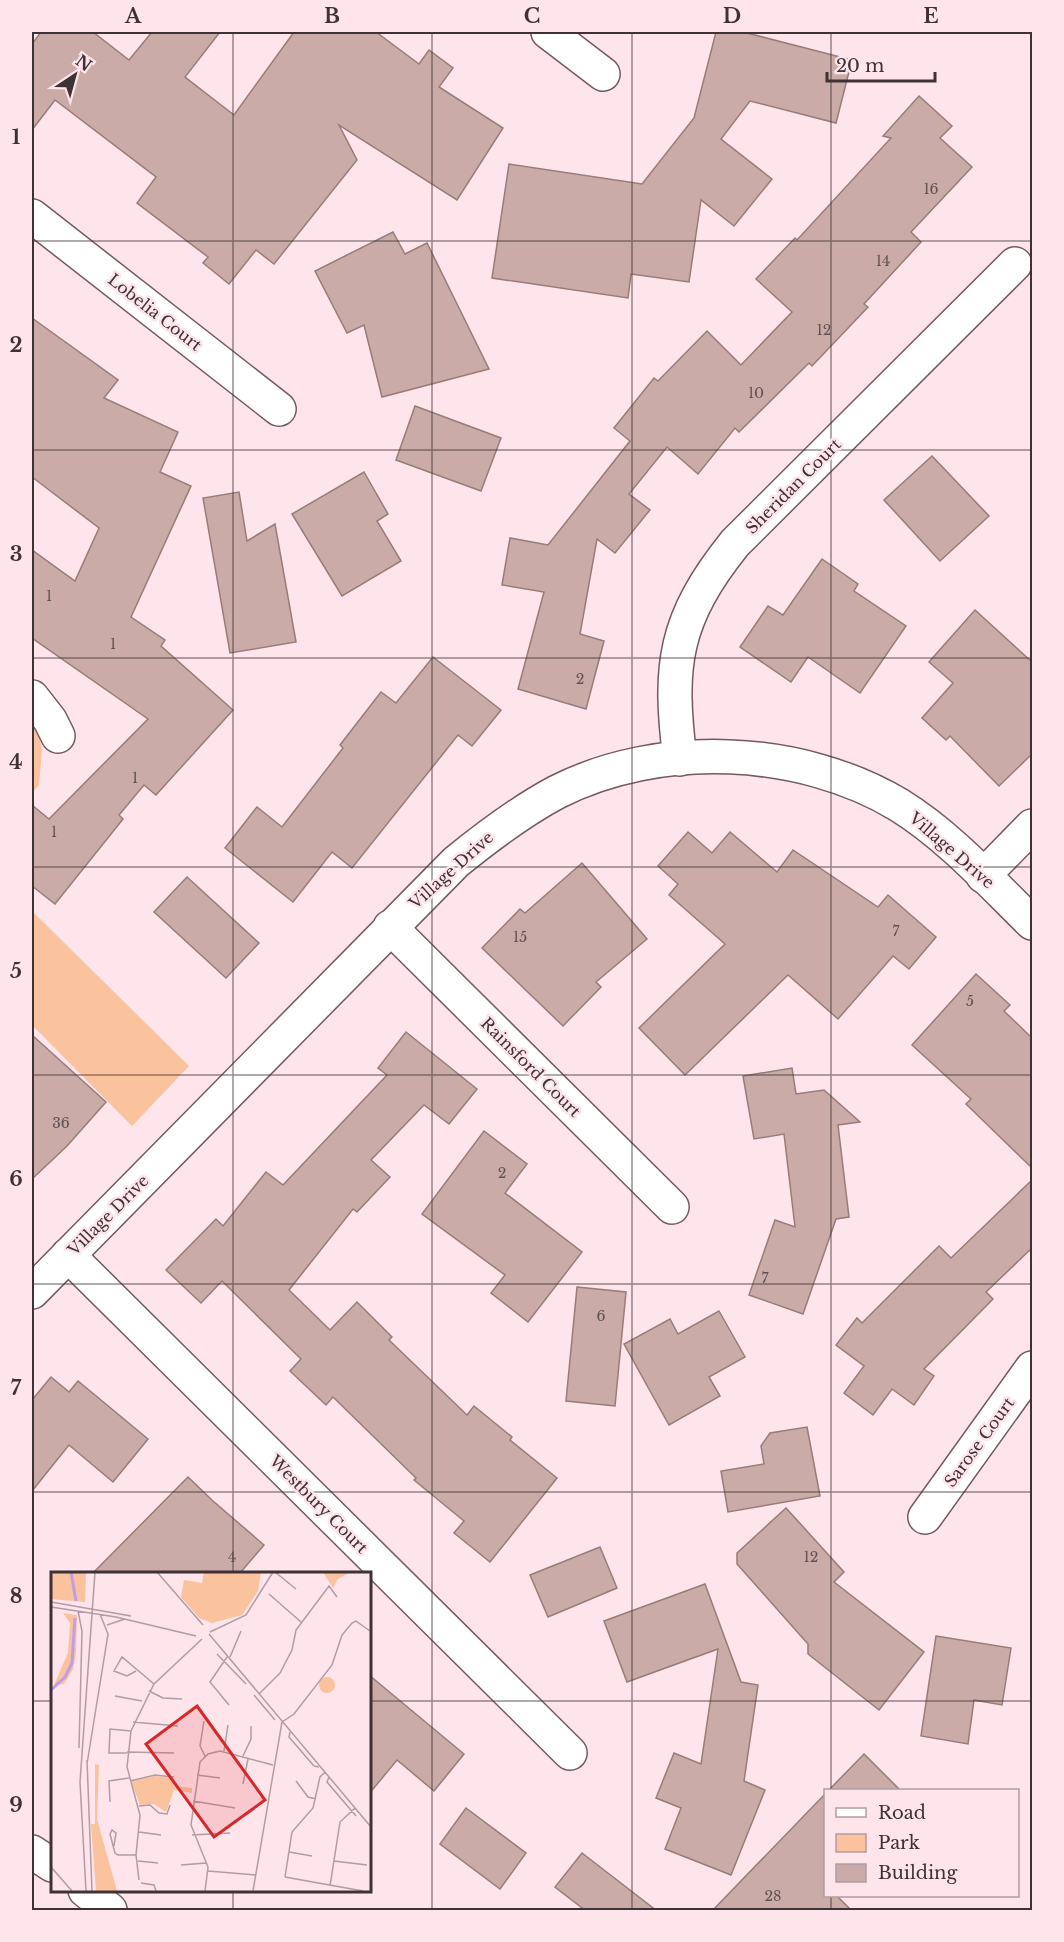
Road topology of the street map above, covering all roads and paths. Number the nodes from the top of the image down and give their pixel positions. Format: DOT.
graph roads {
  1 [pos="548,32"];
  2 [pos="603,74"];
  3 [pos="32,216"];
  4 [pos="1015,264"];
  5 [pos="279,409"];
  6 [pos="32,697"];
  7 [pos="58,736"];
  8 [pos="680,759"];
  9 [pos="1032,826"];
  10 [pos="983,876"];
  11 [pos="1032,923"];
  12 [pos="390,927"];
  13 [pos="672,1207"];
  14 [pos="68,1255"];
  15 [pos="32,1292"];
  16 [pos="1032,1368"];
  17 [pos="924,1517"];
  18 [pos="570,1753"];
  19 [pos="32,1852"];
  20 [pos="51,1864"];
  21 [pos="86,1891"];
  22 [pos="110,1911"];
  1 -- 2 [label="street"];
  3 -- 5 [label="street, Lobelia Court"];
  4 -- 8 [label="street, Sheridan Court"];
  6 -- 7 [label="street"];
  8 -- 10 [label="street, Village Drive"];
  8 -- 12 [label="street, Village Drive"];
  9 -- 10 [label="street"];
  10 -- 11 [label="street, Village Drive"];
  12 -- 13 [label="street, Rainsford Court"];
  12 -- 14 [label="street, Village Drive"];
  14 -- 15 [label="street, Village Drive"];
  14 -- 18 [label="street, Westbury Court"];
  16 -- 17 [label="street, Sarose Court"];
  19 -- 20 [label="street"];
  21 -- 22 [label="street"];
}
